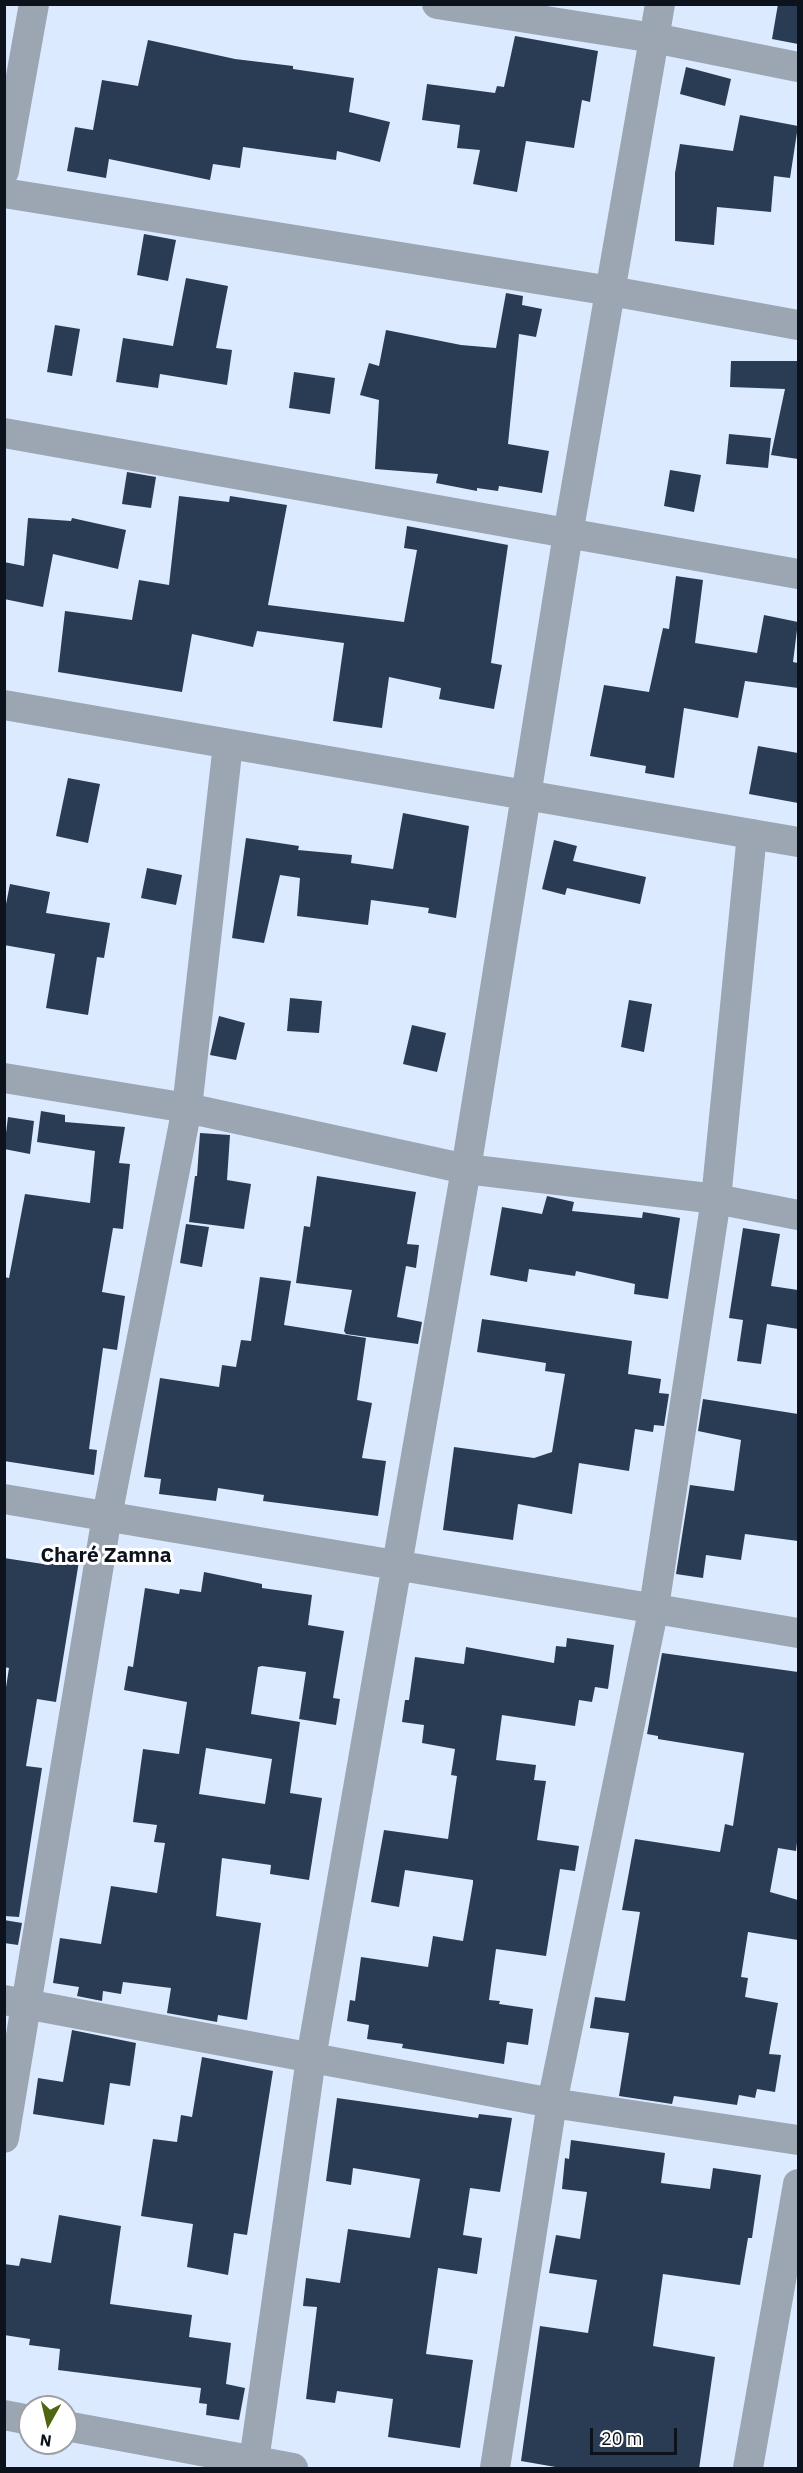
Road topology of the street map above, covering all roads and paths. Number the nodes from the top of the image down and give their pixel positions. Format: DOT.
graph roads {
  1 [pos="34,4"];
  2 [pos="437,4"];
  3 [pos="660,4"];
  4 [pos="654,38"];
  5 [pos="798,66"];
  6 [pos="4,171"];
  7 [pos="4,193"];
  8 [pos="611,291"];
  9 [pos="798,325"];
  10 [pos="4,433"];
  11 [pos="568,534"];
  12 [pos="798,574"];
  13 [pos="4,705"];
  14 [pos="228,744"];
  15 [pos="526,795"];
  16 [pos="752,834"];
  17 [pos="798,842"];
  18 [pos="4,1078"];
  19 [pos="187,1108"];
  20 [pos="466,1169"];
  21 [pos="716,1199"];
  22 [pos="798,1215"];
  23 [pos="4,1499"];
  24 [pos="107,1516"];
  25 [pos="399,1564"];
  26 [pos="654,1607"];
  27 [pos="798,1633"];
  28 [pos="16,2002"];
  29 [pos="311,2058"];
  30 [pos="552,2103"];
  31 [pos="4,2138"];
  32 [pos="798,2140"];
  33 [pos="798,2184"];
  34 [pos="78,2428"];
  35 [pos="254,2465"];
  36 [pos="293,2469"];
  37 [pos="495,2469"];
  38 [pos="748,2469"];
  1 -- 6 [label="street"];
  2 -- 4 [label="street"];
  3 -- 4 [label="street"];
  4 -- 5 [label="street"];
  4 -- 8 [label="street"];
  7 -- 8 [label="street"];
  8 -- 9 [label="street"];
  8 -- 11 [label="street"];
  10 -- 11 [label="street"];
  11 -- 12 [label="street"];
  11 -- 15 [label="street"];
  13 -- 14 [label="street"];
  14 -- 15 [label="street"];
  14 -- 19 [label="street"];
  15 -- 16 [label="street"];
  15 -- 20 [label="street"];
  16 -- 17 [label="street"];
  16 -- 21 [label="street"];
  18 -- 19 [label="street"];
  19 -- 20 [label="street"];
  19 -- 24 [label="street"];
  20 -- 21 [label="street"];
  20 -- 25 [label="street"];
  21 -- 22 [label="street"];
  21 -- 26 [label="street"];
  23 -- 24 [label="street"];
  24 -- 25 [label="street"];
  24 -- 28 [label="street"];
  25 -- 26 [label="street"];
  25 -- 29 [label="street"];
  26 -- 27 [label="street"];
  26 -- 30 [label="street"];
  28 -- 29 [label="street"];
  28 -- 31 [label="street"];
  29 -- 30 [label="street"];
  29 -- 35 [label="street"];
  30 -- 32 [label="street"];
  30 -- 37 [label="street"];
  33 -- 38 [label="street"];
  34 -- 35 [label="street"];
  35 -- 36 [label="street"];
}
